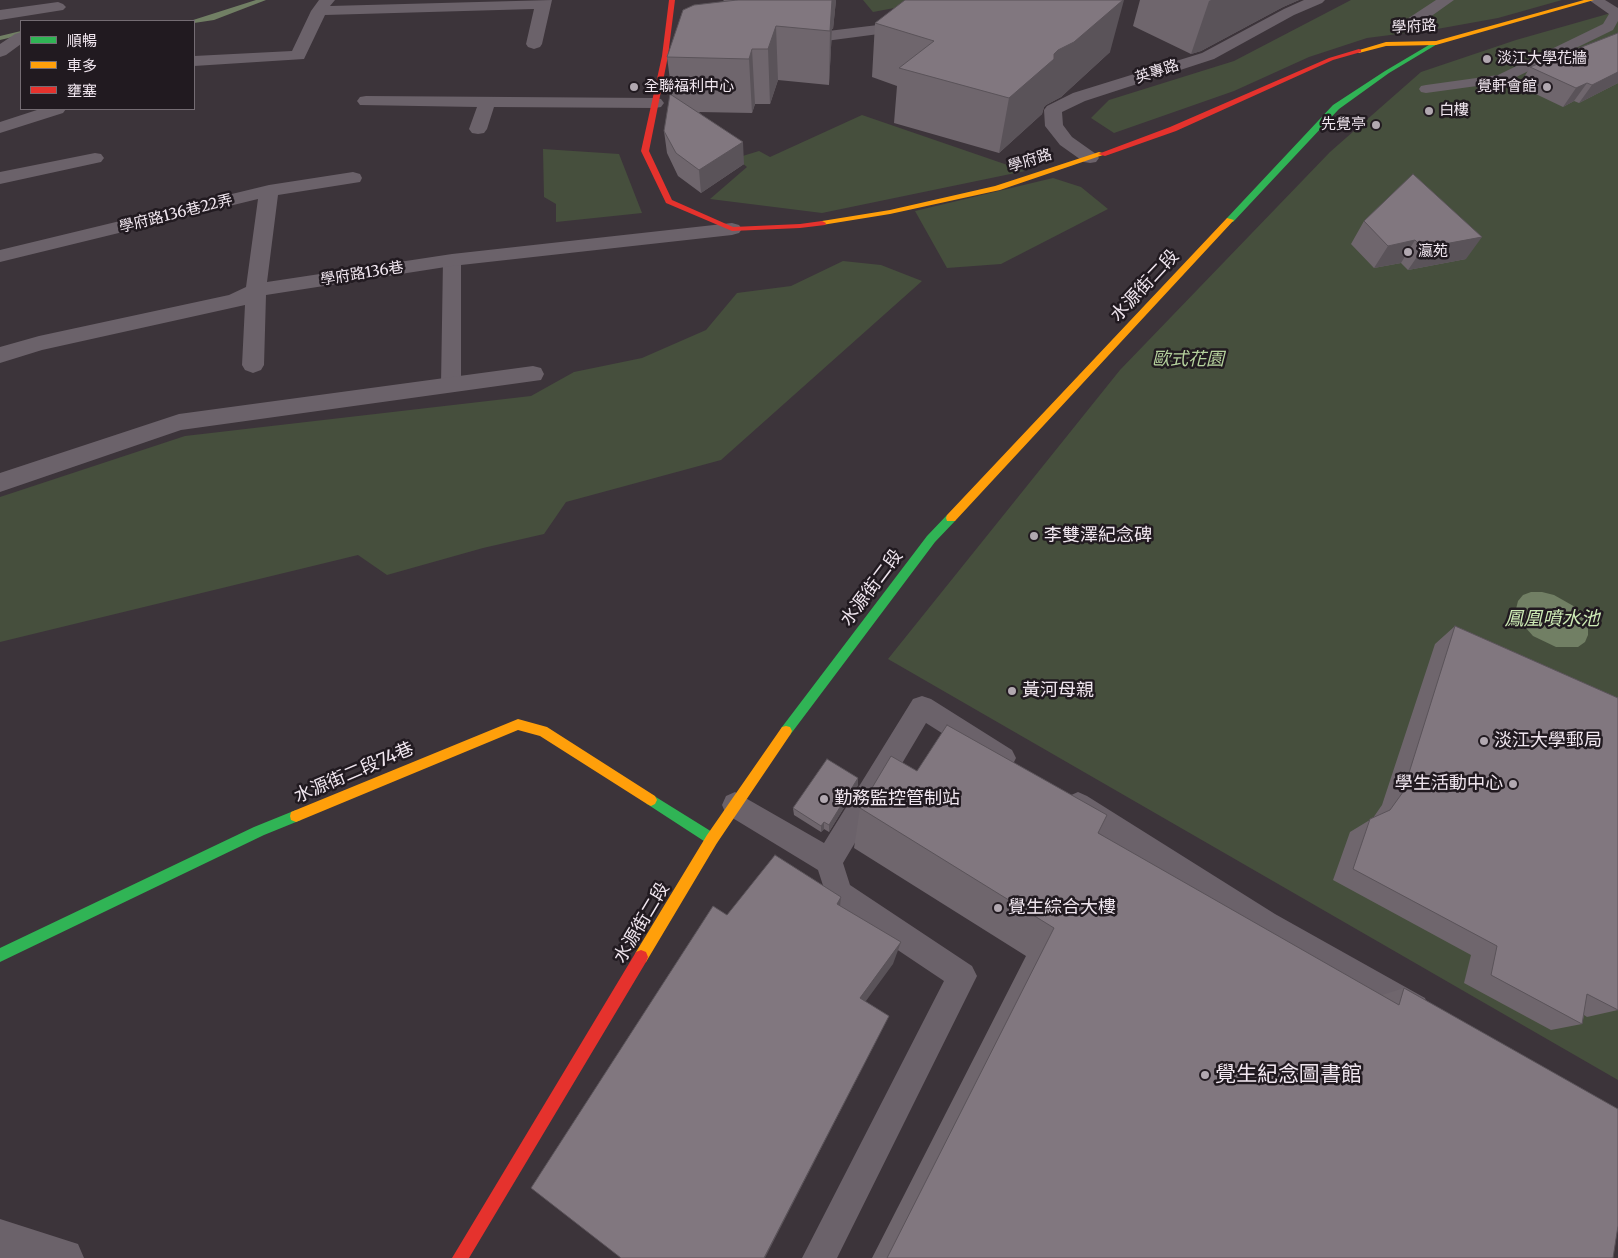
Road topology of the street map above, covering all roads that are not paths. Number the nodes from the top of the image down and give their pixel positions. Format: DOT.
graph roads {
  1 [pos="672,0"];
  2 [pos="1317,0"];
  3 [pos="1446,0"];
  4 [pos="1591,0"];
  5 [pos="1596,0"];
  6 [pos="543,2"];
  7 [pos="61,4"];
  8 [pos="323,5"];
  9 [pos="0,15"];
  10 [pos="44,20"];
  11 [pos="931,24"];
  12 [pos="1410,24"];
  13 [pos="20,37"];
  14 [pos="783,42"];
  15 [pos="1436,43"];
  16 [pos="534,44"];
  17 [pos="0,52"];
  18 [pos="684,53"];
  19 [pos="665,56"];
  20 [pos="195,61"];
  21 [pos="1426,89"];
  22 [pos="366,101"];
  23 [pos="487,102"];
  24 [pos="655,103"];
  25 [pos="54,110"];
  26 [pos="0,128"];
  27 [pos="478,129"];
  28 [pos="95,158"];
  29 [pos="1090,158"];
  30 [pos="0,178"];
  31 [pos="353,178"];
  32 [pos="269,191"];
  33 [pos="732,229"];
  34 [pos="0,256"];
  35 [pos="452,260"];
  36 [pos="256,290"];
  37 [pos="0,355"];
  38 [pos="253,365"];
  39 [pos="533,374"];
  40 [pos="450,385"];
  41 [pos="0,483"];
  42 [pos="1024,771"];
  43 [pos="1058,792"];
  44 [pos="735,805"];
  45 [pos="712,839"];
  46 [pos="829,861"];
  47 [pos="0,955"];
  48 [pos="1437,1022"];
  49 [pos="0,1239"];
  50 [pos="64,1258"];
  51 [pos="460,1258"];
  52 [pos="819,1258"];
  1 -- 19 [label="street, 學府路"];
  2 -- 29 [label="street, 英專路"];
  3 -- 12 [label="street"];
  4 -- 15 [label="street, 學府路"];
  5 -- 21 [label="lane"];
  6 -- 8 [label="street"];
  6 -- 16 [label="street"];
  7 -- 9 [label="street"];
  7 -- 10 [label="street"];
  8 -- 20 [label="street"];
  11 -- 14 [label="street"];
  13 -- 17 [label="street"];
  15 -- 29 [label="street, 學府路"];
  15 -- 44 [label="street, 水源街二段"];
  18 -- 19 [label="street"];
  19 -- 24 [label="street, 學府路"];
  22 -- 23 [label="street"];
  23 -- 24 [label="street"];
  23 -- 27 [label="street"];
  24 -- 33 [label="street, 學府路"];
  25 -- 26 [label="street"];
  28 -- 30 [label="street"];
  29 -- 33 [label="street, 學府路"];
  31 -- 32 [label="street, 學府路136巷22弄"];
  32 -- 34 [label="street, 學府路136巷22弄"];
  32 -- 36 [label="street"];
  33 -- 35 [label="street, 學府路136巷"];
  35 -- 36 [label="street, 學府路136巷"];
  35 -- 40 [label="lane"];
  36 -- 37 [label="street, 學府路136巷"];
  36 -- 38 [label="street"];
  39 -- 40 [label="street"];
  40 -- 41 [label="street"];
  42 -- 46 [label="lane"];
  43 -- 48 [label="lane"];
  44 -- 45 [label="street, 水源街二段"];
  44 -- 46 [label="lane"];
  45 -- 47 [label="street, 水源街二段74巷"];
  45 -- 51 [label="street, 水源街二段"];
  46 -- 52 [label="lane"];
  49 -- 50 [label="street"];
}
